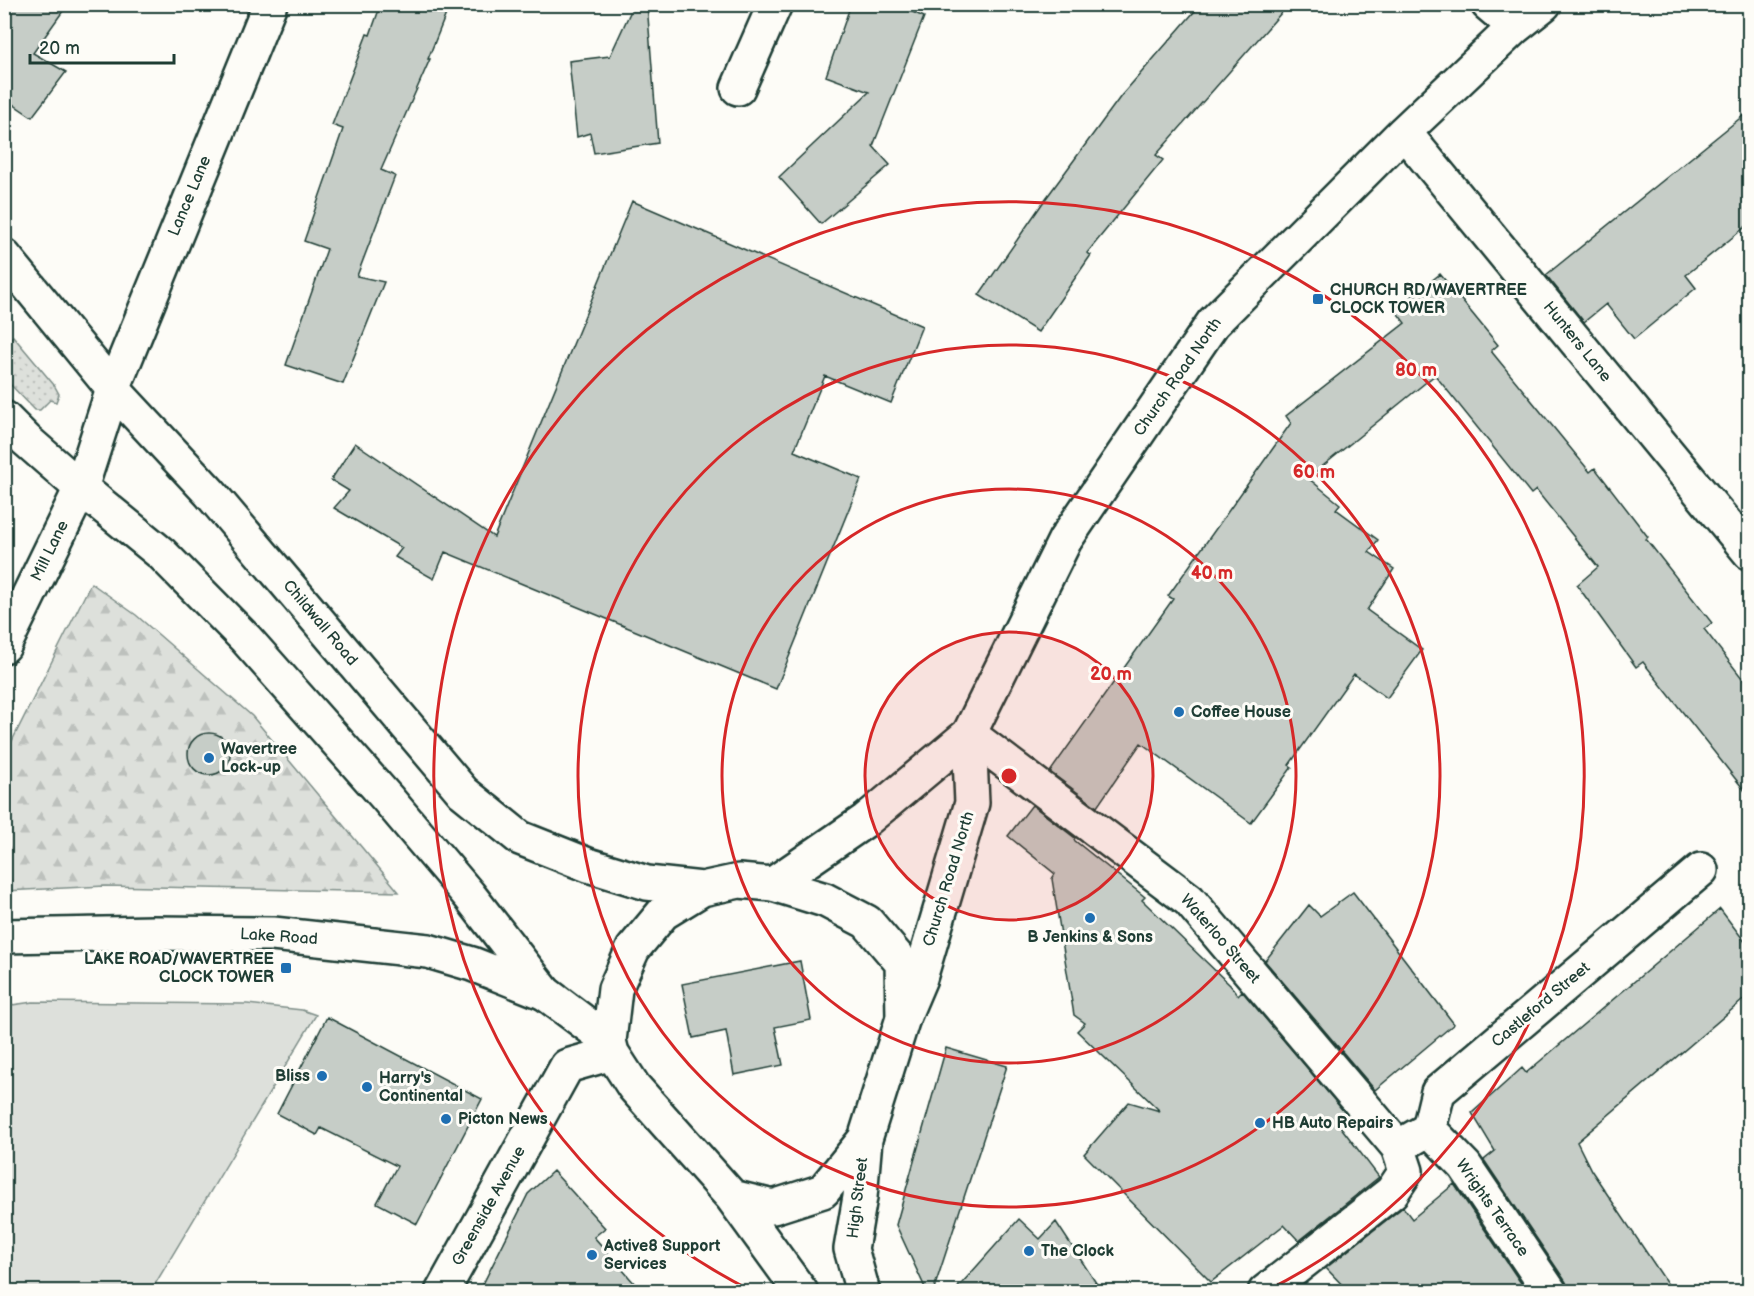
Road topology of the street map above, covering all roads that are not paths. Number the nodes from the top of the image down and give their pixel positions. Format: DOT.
graph roads {
  1 [pos="270,4"];
  2 [pos="775,4"];
  3 [pos="1488,4"];
  4 [pos="1544,4"];
  5 [pos="1515,27"];
  6 [pos="738,88"];
  7 [pos="1404,132"];
  8 [pos="4,256"];
  9 [pos="113,389"];
  10 [pos="4,418"];
  11 [pos="81,488"];
  12 [pos="1749,553"];
  13 [pos="4,646"];
  14 [pos="969,734"];
  15 [pos="1701,870"];
  16 [pos="773,884"];
  17 [pos="702,889"];
  18 [pos="4,936"];
  19 [pos="545,993"];
  20 [pos="903,1018"];
  21 [pos="610,1047"];
  22 [pos="1429,1129"];
  23 [pos="865,1138"];
  24 [pos="1398,1147"];
  25 [pos="732,1197"];
  26 [pos="442,1292"];
  27 [pos="801,1292"];
  28 [pos="863,1292"];
  29 [pos="1265,1292"];
  30 [pos="1550,1292"];
  1 -- 9 [label="street, Lance Lane"];
  2 -- 6 [label="street"];
  3 -- 5 [label="street"];
  4 -- 5 [label="street, Church Road North"];
  5 -- 7 [label="street, Church Road North"];
  7 -- 12 [label="street, Hunters Lane"];
  7 -- 14 [label="street, Church Road North"];
  8 -- 9 [label="street, Childwall Road"];
  9 -- 11 [label="street, Lance Lane"];
  9 -- 17 [label="street, Childwall Road"];
  10 -- 11 [label="street"];
  11 -- 13 [label="street, Mill Lane"];
  11 -- 19 [label="street"];
  14 -- 16 [label="street, Church Road North"];
  14 -- 20 [label="street, Church Road North"];
  14 -- 24 [label="street, Waterloo Street"];
  15 -- 22 [label="street, Castleford Street"];
  16 -- 17 [label="street"];
  16 -- 20 [label="street"];
  17 -- 21 [label="street"];
  18 -- 19 [label="street, Lake Road"];
  19 -- 21 [label="street"];
  20 -- 23 [label="street"];
  21 -- 25 [label="street"];
  21 -- 26 [label="street, Greenside Avenue"];
  22 -- 24 [label="street"];
  22 -- 30 [label="street, Wrights Terrace"];
  23 -- 25 [label="street"];
  23 -- 28 [label="street, High Street"];
  24 -- 29 [label="street, Waterloo Street"];
  25 -- 27 [label="street"];
}
